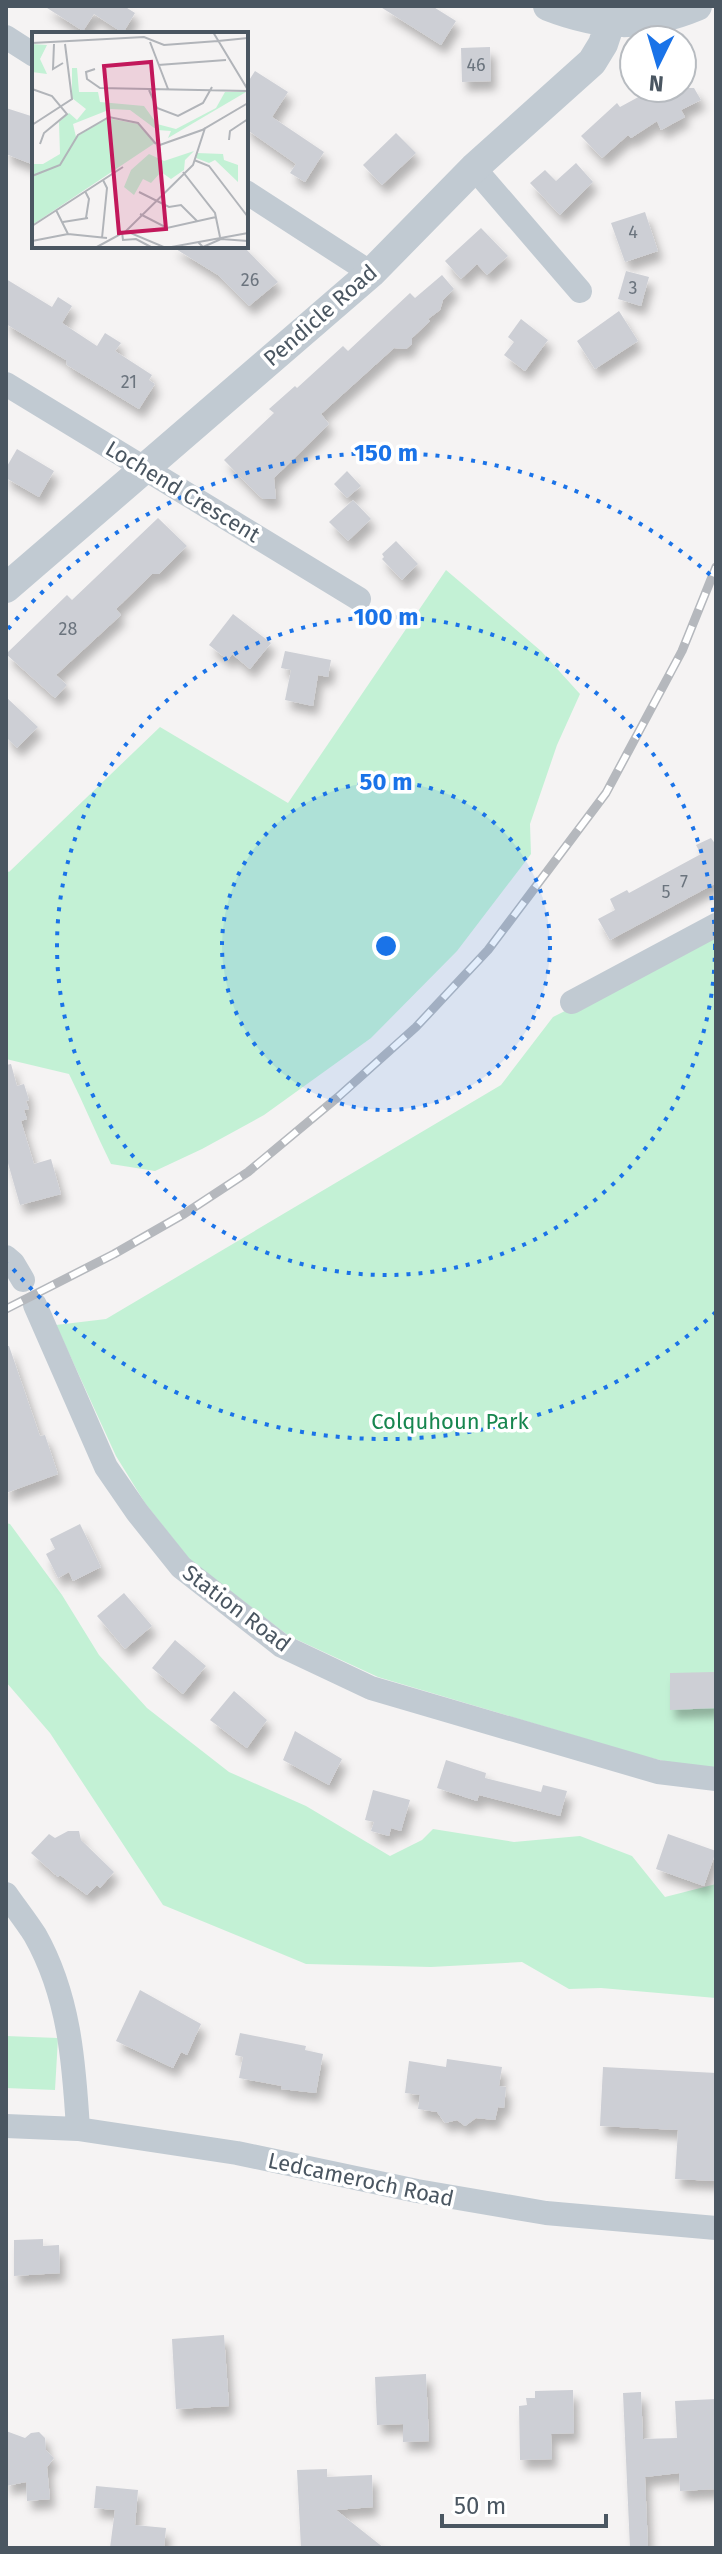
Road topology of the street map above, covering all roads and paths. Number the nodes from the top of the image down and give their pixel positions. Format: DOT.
graph roads {
  1 [pos="548,6"];
  2 [pos="683,9"];
  3 [pos="610,23"];
  4 [pos="6,37"];
  5 [pos="32,54"];
  6 [pos="474,168"];
  7 [pos="248,193"];
  8 [pos="371,273"];
  9 [pos="580,291"];
  10 [pos="6,384"];
  11 [pos="144,467"];
  12 [pos="6,588"];
  13 [pos="359,599"];
  14 [pos="716,925"];
  15 [pos="572,1002"];
  16 [pos="6,1257"];
  17 [pos="23,1280"];
  18 [pos="35,1305"];
  19 [pos="716,1779"];
  20 [pos="6,1894"];
  21 [pos="6,2126"];
  22 [pos="78,2129"];
  23 [pos="716,2228"];
  1 -- 3 [label="street"];
  2 -- 3 [label="street"];
  3 -- 6 [label="street, Pendicle Road"];
  4 -- 5 [label="street"];
  6 -- 8 [label="street, Pendicle Road"];
  6 -- 9 [label="street"];
  7 -- 8 [label="street"];
  8 -- 11 [label="street, Pendicle Road"];
  10 -- 11 [label="street, Lochend Crescent"];
  11 -- 12 [label="street, Pendicle Road"];
  11 -- 13 [label="street, Lochend Crescent"];
  14 -- 15 [label="street"];
  16 -- 17 [label="street"];
  18 -- 19 [label="street, Station Road"];
  20 -- 22 [label="street"];
  21 -- 22 [label="street, Ledcameroch Road"];
  22 -- 23 [label="street, Ledcameroch Road"];
}
